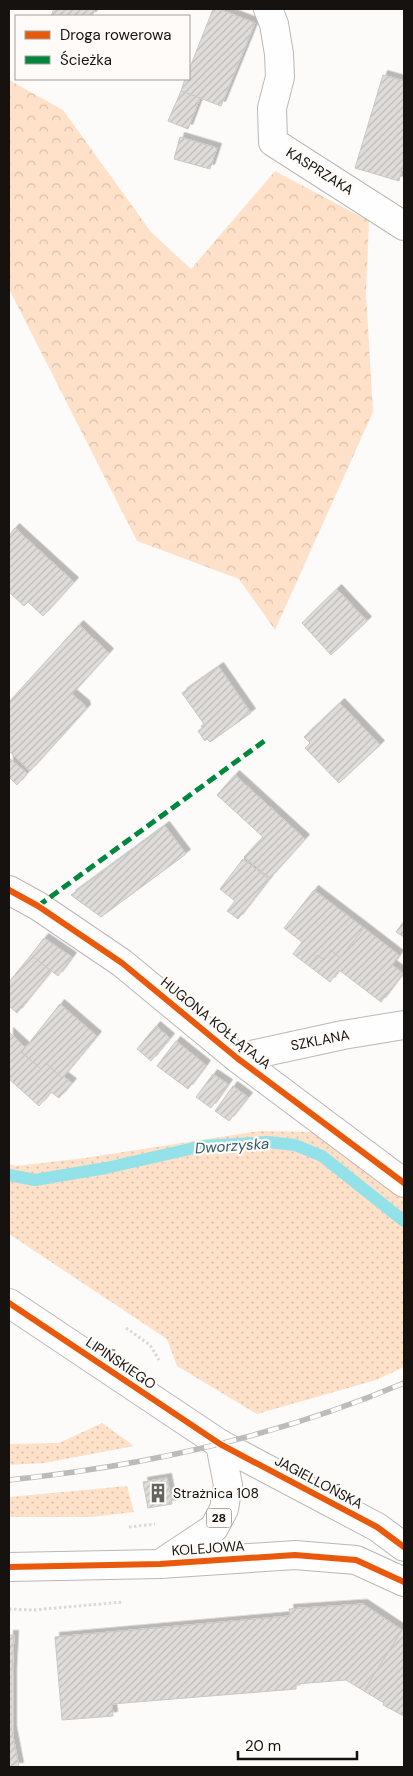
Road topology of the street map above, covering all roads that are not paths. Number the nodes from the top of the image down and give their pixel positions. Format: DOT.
graph roads {
  1 [pos="268,9"];
  2 [pos="404,226"];
  3 [pos="9,890"];
  4 [pos="404,1025"];
  5 [pos="237,1058"];
  6 [pos="404,1182"];
  7 [pos="9,1303"];
  8 [pos="220,1444"];
  9 [pos="404,1547"];
  10 [pos="160,1564"];
  11 [pos="9,1567"];
  12 [pos="404,1582"];
  1 -- 2 [label="street, KASPRZAKA"];
  3 -- 5 [label="street, HUGONA KOŁŁĄTAJA"];
  4 -- 5 [label="street, SZKLANA"];
  5 -- 6 [label="street, HUGONA KOŁŁĄTAJA"];
  7 -- 8 [label="street, LIPIŃSKIEGO"];
  8 -- 9 [label="street, JAGIELLOŃSKA"];
  8 -- 10 [label="street, KOLEJOWA / 28"];
  10 -- 11 [label="street, KOLEJOWA"];
  10 -- 12 [label="street, KOLEJOWA"];
}
